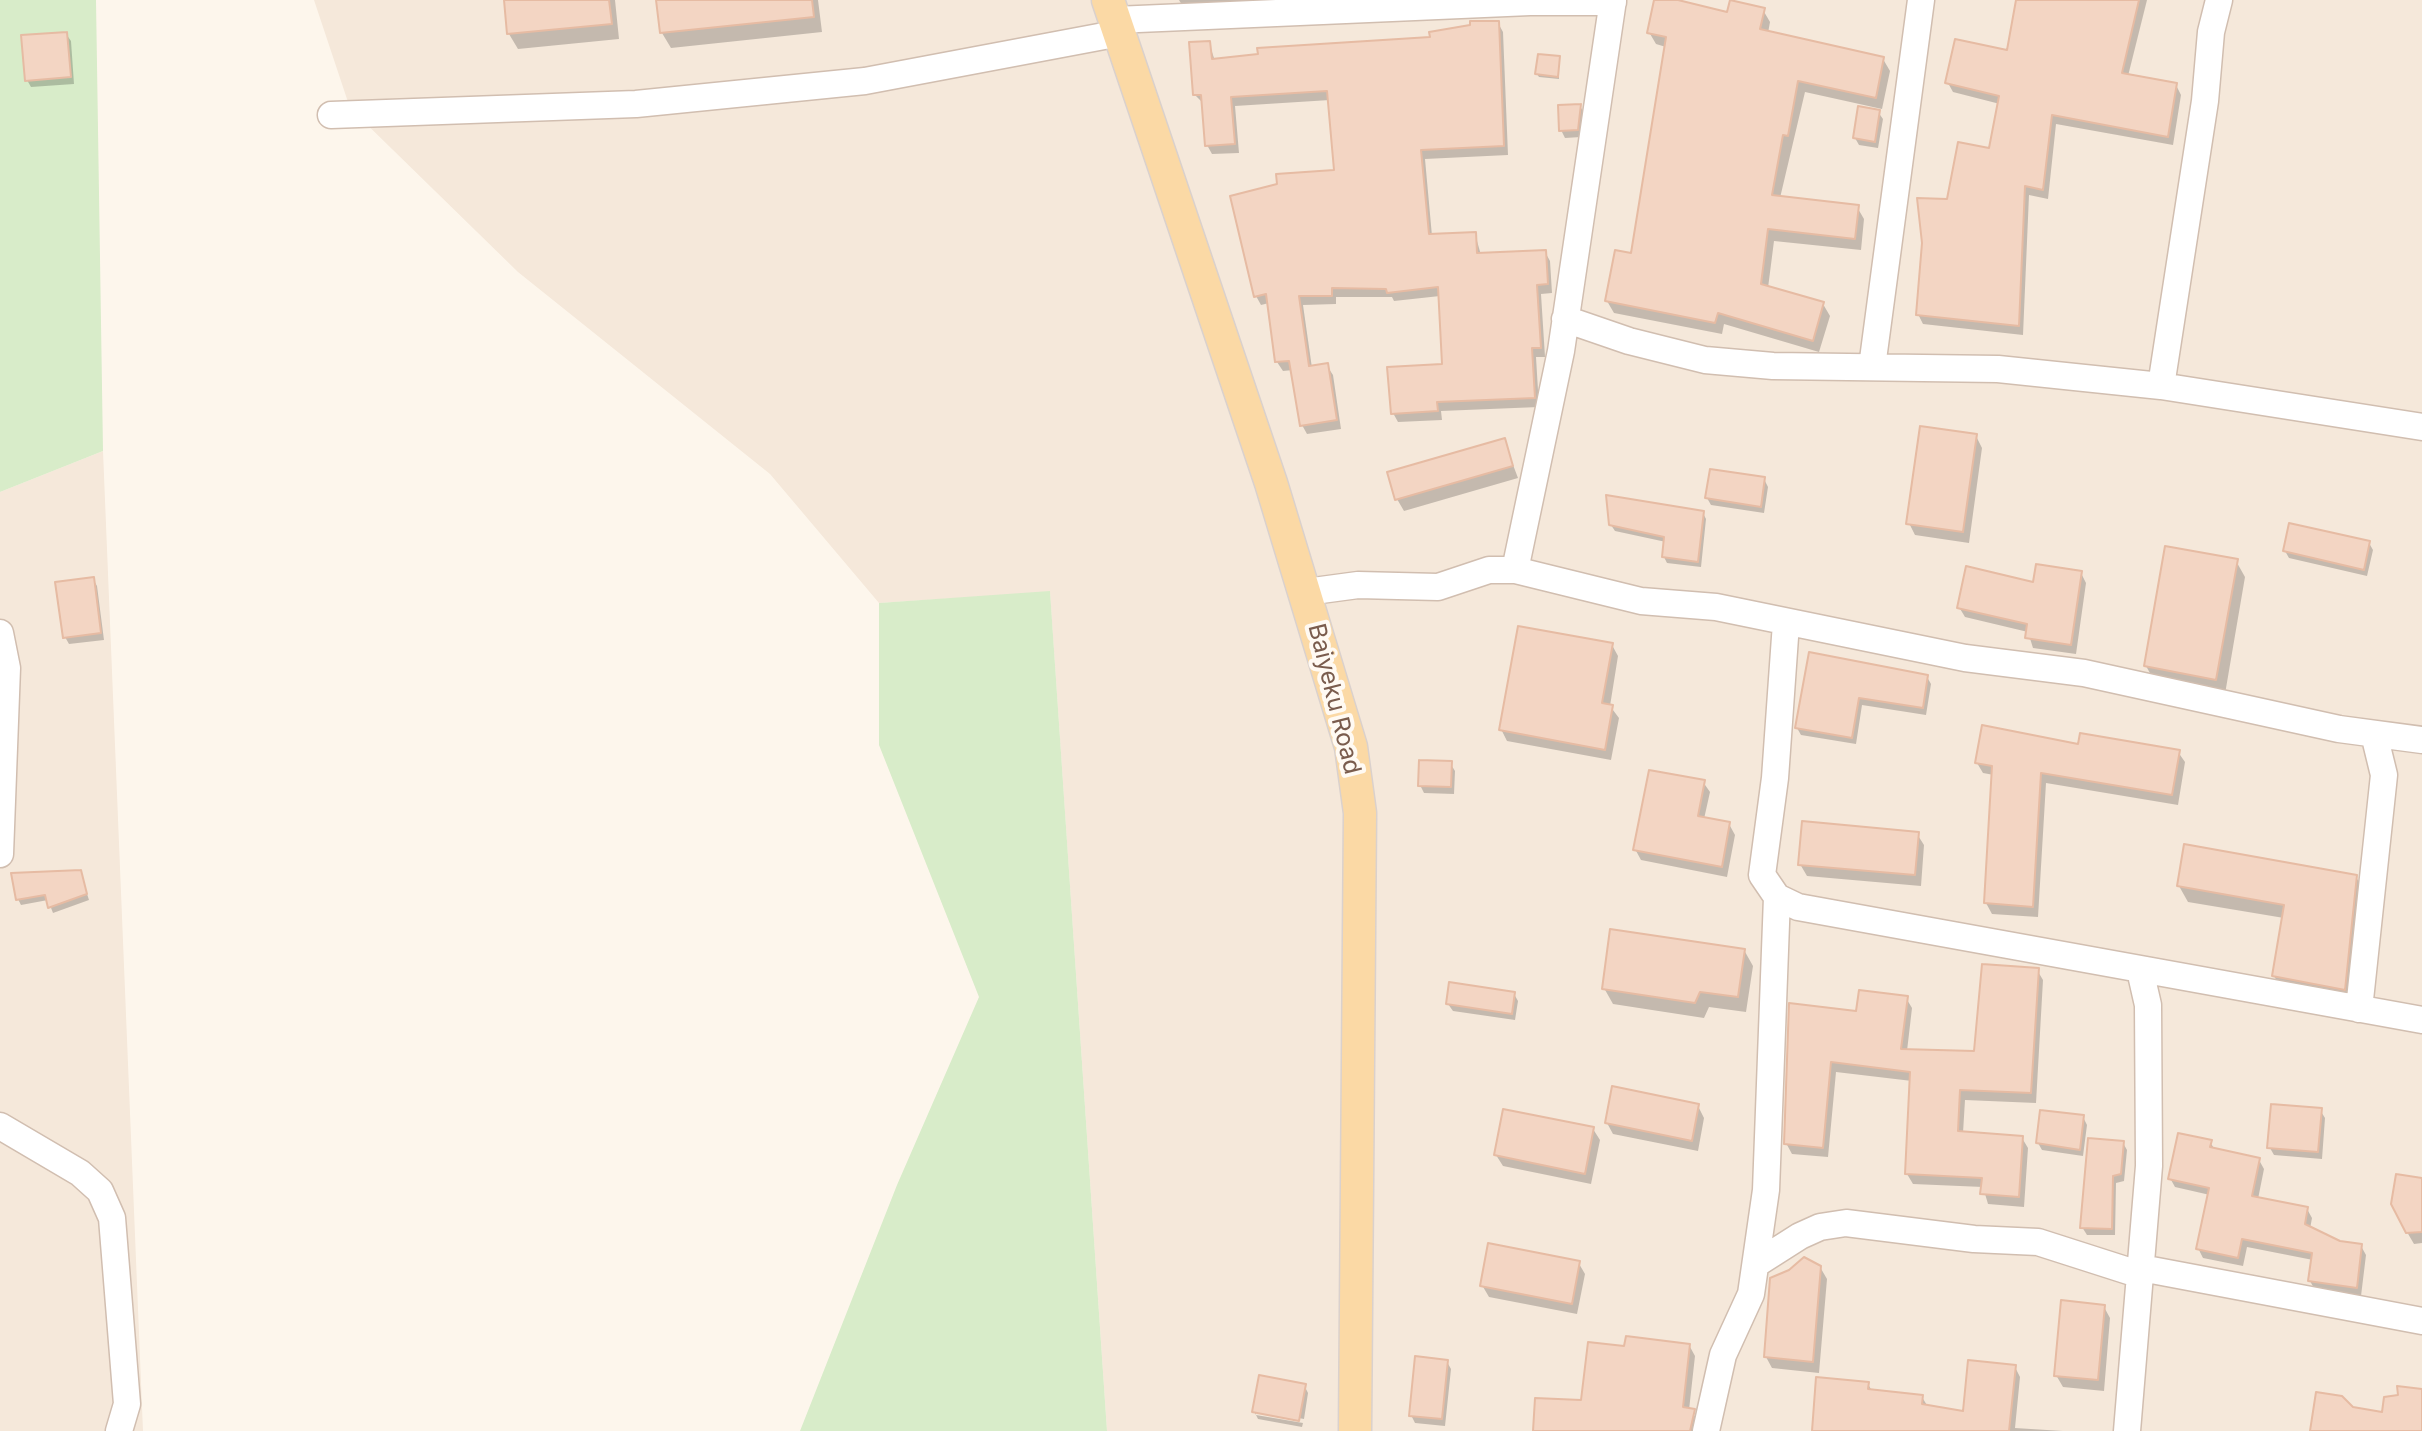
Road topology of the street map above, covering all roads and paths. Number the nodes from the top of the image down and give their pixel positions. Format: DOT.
graph roads {
  1 [pos="1921,0"];
  2 [pos="2219,0"];
  3 [pos="1613,1"];
  4 [pos="1115,18"];
  5 [pos="331,115"];
  6 [pos="1565,319"];
  7 [pos="1872,367"];
  8 [pos="2161,386"];
  9 [pos="2422,427"];
  10 [pos="1515,570"];
  11 [pos="1306,592"];
  12 [pos="1786,623"];
  13 [pos="0,633"];
  14 [pos="2374,734"];
  15 [pos="2422,740"];
  16 [pos="0,854"];
  17 [pos="1777,897"];
  18 [pos="2153,972"];
  19 [pos="2359,1009"];
  20 [pos="2422,1020"];
  21 [pos="0,1126"];
  22 [pos="1756,1264"];
  23 [pos="2141,1272"];
  24 [pos="2422,1321"];
  25 [pos="119,1431"];
  26 [pos="1355,1431"];
  27 [pos="1706,1431"];
  28 [pos="2127,1431"];
  1 -- 7 [label="street"];
  2 -- 8 [label="street"];
  3 -- 4 [label="street"];
  3 -- 6 [label="street"];
  4 -- 5 [label="street"];
  4 -- 11 [label="main road, Baiyeku Road"];
  6 -- 7 [label="street"];
  6 -- 10 [label="street"];
  7 -- 8 [label="street"];
  8 -- 9 [label="street"];
  10 -- 11 [label="street"];
  10 -- 12 [label="street"];
  11 -- 26 [label="main road, Baiyeku Road"];
  12 -- 14 [label="street"];
  12 -- 17 [label="street"];
  13 -- 16 [label="street"];
  14 -- 15 [label="street"];
  14 -- 19 [label="street"];
  17 -- 18 [label="street"];
  17 -- 22 [label="street"];
  18 -- 19 [label="street"];
  18 -- 23 [label="street"];
  19 -- 20 [label="street"];
  21 -- 25 [label="street"];
  22 -- 23 [label="street"];
  22 -- 27 [label="street"];
  23 -- 24 [label="street"];
  23 -- 28 [label="street"];
}
